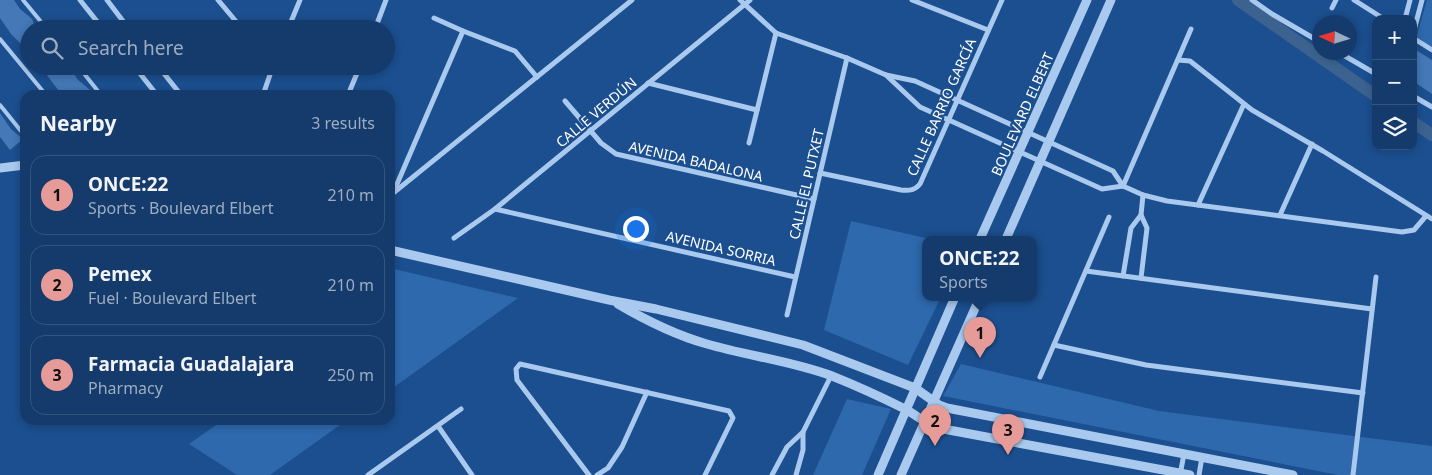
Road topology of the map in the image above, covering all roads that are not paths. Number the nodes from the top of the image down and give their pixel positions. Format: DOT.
graph roads {
  1 [pos="23,0"];
  2 [pos="80,0"];
  3 [pos="107,0"];
  4 [pos="218,0"];
  5 [pos="300,0"];
  6 [pos="632,0"];
  7 [pos="740,0"];
  8 [pos="750,0"];
  9 [pos="912,0"];
  10 [pos="1002,0"];
  11 [pos="1087,0"];
  12 [pos="1112,0"];
  13 [pos="1252,0"];
  14 [pos="1336,0"];
  15 [pos="1354,0"];
  16 [pos="1410,0"];
  17 [pos="1422,0"];
  18 [pos="384,1"];
  19 [pos="744,5"];
  20 [pos="1332,8"];
  21 [pos="1378,15"];
  22 [pos="1406,15"];
  23 [pos="434,18"];
  24 [pos="40,20"];
  25 [pos="96,20"];
  26 [pos="123,20"];
  27 [pos="235,20"];
  28 [pos="292,20"];
  29 [pos="378,20"];
  30 [pos="1417,20"];
  31 [pos="1191,29"];
  32 [pos="988,30"];
  33 [pos="464,31"];
  34 [pos="776,33"];
  35 [pos="1312,37"];
  36 [pos="0,39"];
  37 [pos="1417,39"];
  38 [pos="1432,50"];
  39 [pos="847,58"];
  40 [pos="1178,60"];
  41 [pos="1352,60"];
  42 [pos="20,63"];
  43 [pos="1372,72"];
  44 [pos="30,75"];
  45 [pos="85,75"];
  46 [pos="141,75"];
  47 [pos="165,75"];
  48 [pos="270,75"];
  49 [pos="356,75"];
  50 [pos="886,75"];
  51 [pos="537,77"];
  52 [pos="648,83"];
  53 [pos="42,90"];
  54 [pos="97,90"];
  55 [pos="153,90"];
  56 [pos="177,90"];
  57 [pos="265,90"];
  58 [pos="350,90"];
  59 [pos="1417,98"];
  60 [pos="957,100"];
  61 [pos="565,101"];
  62 [pos="1244,104"];
  63 [pos="0,105"];
  64 [pos="1432,107"];
  65 [pos="757,110"];
  66 [pos="948,120"];
  67 [pos="20,130"];
  68 [pos="591,131"];
  69 [pos="1029,133"];
  70 [pos="1049,142"];
  71 [pos="749,143"];
  72 [pos="1312,144"];
  73 [pos="1020,152"];
  74 [pos="1041,161"];
  75 [pos="20,166"];
  76 [pos="0,168"];
  77 [pos="820,173"];
  78 [pos="395,184"];
  79 [pos="1123,186"];
  80 [pos="395,190"];
  81 [pos="1143,195"];
  82 [pos="814,199"];
  83 [pos="1198,205"];
  84 [pos="495,209"];
  85 [pos="1141,215"];
  86 [pos="1280,215"];
  87 [pos="1426,216"];
  88 [pos="1109,218"];
  89 [pos="1432,219"];
  90 [pos="981,236"];
  91 [pos="1007,236"];
  92 [pos="454,238"];
  93 [pos="395,251"];
  94 [pos="1086,271"];
  95 [pos="1123,276"];
  96 [pos="796,277"];
  97 [pos="1376,277"];
  98 [pos="1140,278"];
  99 [pos="610,300"];
  100 [pos="953,301"];
  101 [pos="978,301"];
  102 [pos="656,309"];
  103 [pos="1372,309"];
  104 [pos="787,315"];
  105 [pos="651,323"];
  106 [pos="1054,345"];
  107 [pos="831,376"];
  108 [pos="1040,377"];
  109 [pos="915,388"];
  110 [pos="647,392"];
  111 [pos="1362,394"];
  112 [pos="934,402"];
  113 [pos="461,409"];
  114 [pos="906,410"];
  115 [pos="924,422"];
  116 [pos="438,426"];
  117 [pos="803,432"];
  118 [pos="1184,454"];
  119 [pos="1202,457"];
  120 [pos="1181,474"];
  121 [pos="368,475"];
  122 [pos="472,475"];
  123 [pos="589,475"];
  124 [pos="597,475"];
  125 [pos="705,475"];
  126 [pos="772,475"];
  127 [pos="796,475"];
  128 [pos="878,475"];
  129 [pos="901,475"];
  130 [pos="1190,475"];
  131 [pos="1199,475"];
  132 [pos="1293,475"];
  133 [pos="1353,475"];
  1 -- 24 [label="lane"];
  2 -- 25 [label="street"];
  3 -- 26 [label="street"];
  4 -- 27 [label="street"];
  5 -- 28 [label="street"];
  6 -- 51 [label="street"];
  7 -- 19 [label="street"];
  8 -- 19 [label="street, CALLE VERDÚN"];
  9 -- 32 [label="street"];
  10 -- 32 [label="street, CALLE BARRIO GARCÍA"];
  11 -- 69 [label="street, BOULEVARD ELBERT"];
  12 -- 70 [label="street"];
  13 -- 35 [label="street"];
  14 -- 20 [label="street"];
  15 -- 21 [label="street"];
  16 -- 22 [label="street"];
  17 -- 30 [label="street"];
  18 -- 29 [label="street"];
  19 -- 34 [label="street"];
  19 -- 52 [label="street, CALLE VERDÚN"];
  23 -- 33 [label="street"];
  31 -- 40 [label="street"];
  32 -- 60 [label="street, CALLE BARRIO GARCÍA"];
  33 -- 51 [label="street"];
  33 -- 78 [label="street"];
  34 -- 39 [label="street"];
  34 -- 65 [label="street"];
  36 -- 42 [label="lane"];
  37 -- 38 [label="street"];
  39 -- 50 [label="street"];
  39 -- 77 [label="street, CALLE EL PUTXET"];
  40 -- 62 [label="street"];
  40 -- 79 [label="street"];
  41 -- 43 [label="street"];
  44 -- 53 [label="lane"];
  45 -- 54 [label="lane"];
  46 -- 55 [label="street"];
  47 -- 56 [label="street"];
  48 -- 57 [label="street"];
  49 -- 58 [label="street"];
  50 -- 60 [label="street"];
  50 -- 66 [label="street"];
  51 -- 80 [label="street"];
  52 -- 65 [label="street"];
  52 -- 68 [label="street, CALLE VERDÚN"];
  59 -- 64 [label="street"];
  60 -- 66 [label="street, CALLE BARRIO GARCÍA"];
  60 -- 69 [label="street"];
  61 -- 68 [label="street, AVENIDA BADALONA"];
  62 -- 72 [label="street"];
  62 -- 83 [label="street"];
  63 -- 67 [label="lane"];
  65 -- 71 [label="street"];
  66 -- 73 [label="street"];
  66 -- 77 [label="street, CALLE BARRIO GARCÍA"];
  68 -- 82 [label="street, AVENIDA BADALONA"];
  68 -- 84 [label="street, CALLE VERDÚN"];
  69 -- 70 [label="street"];
  69 -- 73 [label="street, BOULEVARD ELBERT"];
  70 -- 74 [label="street"];
  70 -- 79 [label="street"];
  72 -- 86 [label="street"];
  72 -- 87 [label="street"];
  73 -- 74 [label="street"];
  73 -- 90 [label="street, BOULEVARD ELBERT"];
  74 -- 79 [label="street"];
  74 -- 91 [label="street"];
  75 -- 76 [label="street"];
  77 -- 82 [label="street, CALLE EL PUTXET"];
  79 -- 81 [label="street"];
  81 -- 83 [label="street"];
  81 -- 85 [label="street"];
  82 -- 96 [label="street, CALLE EL PUTXET"];
  83 -- 86 [label="street"];
  84 -- 92 [label="street, CALLE VERDÚN"];
  84 -- 96 [label="street, AVENIDA SORRIA"];
  85 -- 95 [label="street"];
  85 -- 98 [label="street"];
  86 -- 87 [label="street"];
  87 -- 89 [label="street"];
  88 -- 94 [label="street"];
  93 -- 99 [label="street"];
  94 -- 95 [label="street"];
  94 -- 106 [label="street"];
  95 -- 98 [label="street"];
  96 -- 104 [label="street, CALLE EL PUTXET"];
  97 -- 103 [label="street"];
  98 -- 103 [label="street"];
  99 -- 102 [label="street"];
  99 -- 105 [label="street"];
  100 -- 109 [label="street"];
  101 -- 112 [label="street"];
  102 -- 105 [label="street"];
  102 -- 109 [label="street"];
  103 -- 111 [label="street"];
  105 -- 107 [label="street"];
  106 -- 108 [label="street"];
  106 -- 111 [label="street"];
  107 -- 114 [label="street"];
  107 -- 117 [label="street"];
  109 -- 112 [label="street"];
  109 -- 114 [label="street"];
  110 -- 123 [label="street"];
  110 -- 124 [label="street"];
  110 -- 125 [label="street"];
  111 -- 133 [label="street"];
  112 -- 115 [label="street"];
  112 -- 118 [label="street"];
  113 -- 116 [label="street"];
  114 -- 115 [label="street"];
  114 -- 128 [label="street"];
  115 -- 120 [label="street"];
  115 -- 129 [label="street"];
  116 -- 121 [label="street"];
  116 -- 122 [label="street"];
  117 -- 126 [label="street"];
  117 -- 127 [label="street"];
  118 -- 119 [label="street"];
  118 -- 120 [label="street"];
  119 -- 131 [label="street"];
  119 -- 132 [label="street"];
  120 -- 130 [label="street"];
}
